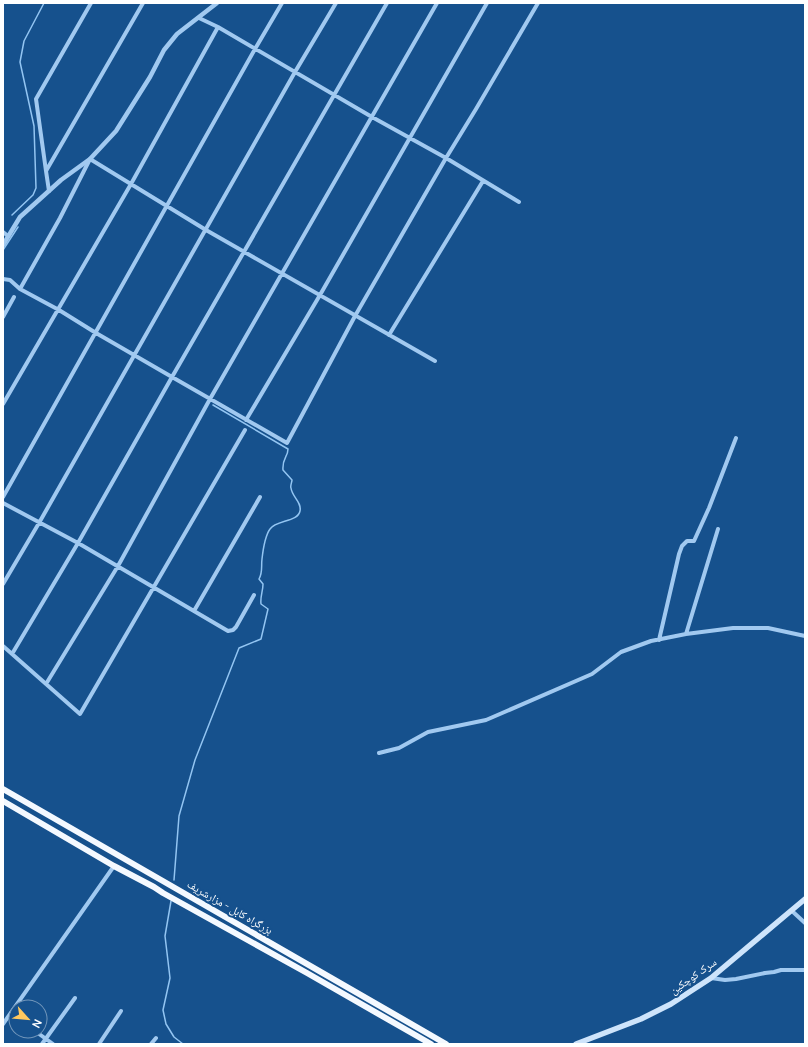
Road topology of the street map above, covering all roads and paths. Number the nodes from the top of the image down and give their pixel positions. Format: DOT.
graph roads {
  1 [pos="91,3"];
  2 [pos="143,3"];
  3 [pos="217,3"];
  4 [pos="282,3"];
  5 [pos="336,3"];
  6 [pos="387,3"];
  7 [pos="437,3"];
  8 [pos="487,3"];
  9 [pos="538,3"];
  10 [pos="199,18"];
  11 [pos="218,27"];
  12 [pos="255,49"];
  13 [pos="295,72"];
  14 [pos="334,94"];
  15 [pos="372,117"];
  16 [pos="410,138"];
  17 [pos="446,158"];
  18 [pos="90,159"];
  19 [pos="46,171"];
  20 [pos="483,181"];
  21 [pos="131,184"];
  22 [pos="49,191"];
  23 [pos="518,202"];
  24 [pos="167,206"];
  25 [pos="206,230"];
  26 [pos="3,232"];
  27 [pos="8,236"];
  28 [pos="3,245"];
  29 [pos="244,251"];
  30 [pos="282,274"];
  31 [pos="5,279"];
  32 [pos="20,289"];
  33 [pos="320,295"];
  34 [pos="14,297"];
  35 [pos="59,310"];
  36 [pos="356,316"];
  37 [pos="3,317"];
  38 [pos="96,333"];
  39 [pos="389,335"];
  40 [pos="135,355"];
  41 [pos="435,361"];
  42 [pos="172,377"];
  43 [pos="210,399"];
  44 [pos="3,404"];
  45 [pos="246,420"];
  46 [pos="245,430"];
  47 [pos="736,438"];
  48 [pos="3,497"];
  49 [pos="260,497"];
  50 [pos="3,503"];
  51 [pos="39,523"];
  52 [pos="718,529"];
  53 [pos="78,543"];
  54 [pos="118,566"];
  55 [pos="3,584"];
  56 [pos="154,588"];
  57 [pos="254,595"];
  58 [pos="194,611"];
  59 [pos="686,634"];
  60 [pos="805,636"];
  61 [pos="659,640"];
  62 [pos="3,646"];
  63 [pos="12,654"];
  64 [pos="46,684"];
  65 [pos="379,753"];
  66 [pos="3,789"];
  67 [pos="3,801"];
  68 [pos="114,866"];
  69 [pos="805,899"];
  70 [pos="792,911"];
  71 [pos="805,922"];
  72 [pos="805,970"];
  73 [pos="711,978"];
  74 [pos="75,998"];
  75 [pos="21,999"];
  76 [pos="121,1011"];
  77 [pos="48,1034"];
  78 [pos="156,1038"];
  79 [pos="99,1044"];
  80 [pos="151,1044"];
  81 [pos="431,1044"];
  82 [pos="446,1044"];
  83 [pos="576,1044"];
  1 -- 19 [label="street"];
  2 -- 19 [label="street"];
  3 -- 10 [label="street"];
  4 -- 12 [label="street"];
  5 -- 13 [label="street"];
  6 -- 14 [label="street"];
  7 -- 15 [label="street"];
  8 -- 16 [label="street"];
  9 -- 17 [label="street"];
  10 -- 11 [label="street"];
  10 -- 18 [label="street"];
  11 -- 12 [label="street"];
  11 -- 21 [label="street"];
  12 -- 13 [label="street"];
  12 -- 24 [label="street"];
  13 -- 14 [label="street"];
  13 -- 25 [label="street"];
  14 -- 15 [label="street"];
  14 -- 29 [label="street"];
  15 -- 16 [label="street"];
  15 -- 30 [label="street"];
  16 -- 17 [label="street"];
  16 -- 33 [label="street"];
  17 -- 20 [label="street"];
  17 -- 36 [label="street"];
  18 -- 21 [label="street"];
  18 -- 22 [label="street"];
  18 -- 32 [label="street"];
  19 -- 22 [label="street"];
  20 -- 23 [label="street"];
  20 -- 39 [label="street"];
  21 -- 24 [label="street"];
  21 -- 35 [label="street"];
  22 -- 27 [label="street"];
  24 -- 25 [label="street"];
  24 -- 38 [label="street"];
  25 -- 29 [label="street"];
  25 -- 40 [label="street"];
  26 -- 27 [label="street"];
  27 -- 28 [label="street"];
  29 -- 30 [label="street"];
  29 -- 42 [label="street"];
  30 -- 33 [label="street"];
  30 -- 43 [label="street"];
  31 -- 32 [label="street"];
  32 -- 35 [label="street"];
  33 -- 36 [label="street"];
  33 -- 45 [label="street"];
  34 -- 37 [label="street"];
  35 -- 38 [label="street"];
  35 -- 44 [label="street"];
  36 -- 39 [label="street"];
  36 -- 45 [label="street"];
  38 -- 40 [label="street"];
  38 -- 48 [label="street"];
  39 -- 41 [label="street"];
  40 -- 42 [label="street"];
  40 -- 51 [label="street"];
  42 -- 43 [label="street"];
  42 -- 53 [label="street"];
  43 -- 45 [label="street"];
  43 -- 54 [label="street"];
  46 -- 56 [label="street"];
  47 -- 61 [label="street"];
  49 -- 58 [label="street"];
  50 -- 51 [label="street"];
  51 -- 53 [label="street"];
  51 -- 55 [label="street"];
  52 -- 59 [label="street"];
  53 -- 54 [label="street"];
  53 -- 63 [label="street"];
  54 -- 56 [label="street"];
  54 -- 64 [label="street"];
  56 -- 58 [label="street"];
  56 -- 64 [label="street"];
  57 -- 58 [label="street"];
  59 -- 60 [label="street"];
  59 -- 61 [label="street"];
  61 -- 65 [label="street"];
  62 -- 63 [label="street"];
  63 -- 64 [label="street"];
  66 -- 82 [label="highway, بزرگراه کابل - مزارشریف"];
  67 -- 68 [label="highway, بزرگراه کابل - مزارشریف"];
  68 -- 75 [label="street"];
  68 -- 81 [label="highway, بزرگراه کابل - مزارشریف"];
  69 -- 70 [label="main road, سرک کوچکین"];
  70 -- 71 [label="street"];
  70 -- 73 [label="main road, سرک کوچکین"];
  72 -- 73 [label="street"];
  73 -- 83 [label="main road, سرک کوچکین"];
  74 -- 77 [label="street"];
  76 -- 79 [label="street"];
  78 -- 80 [label="street"];
}
